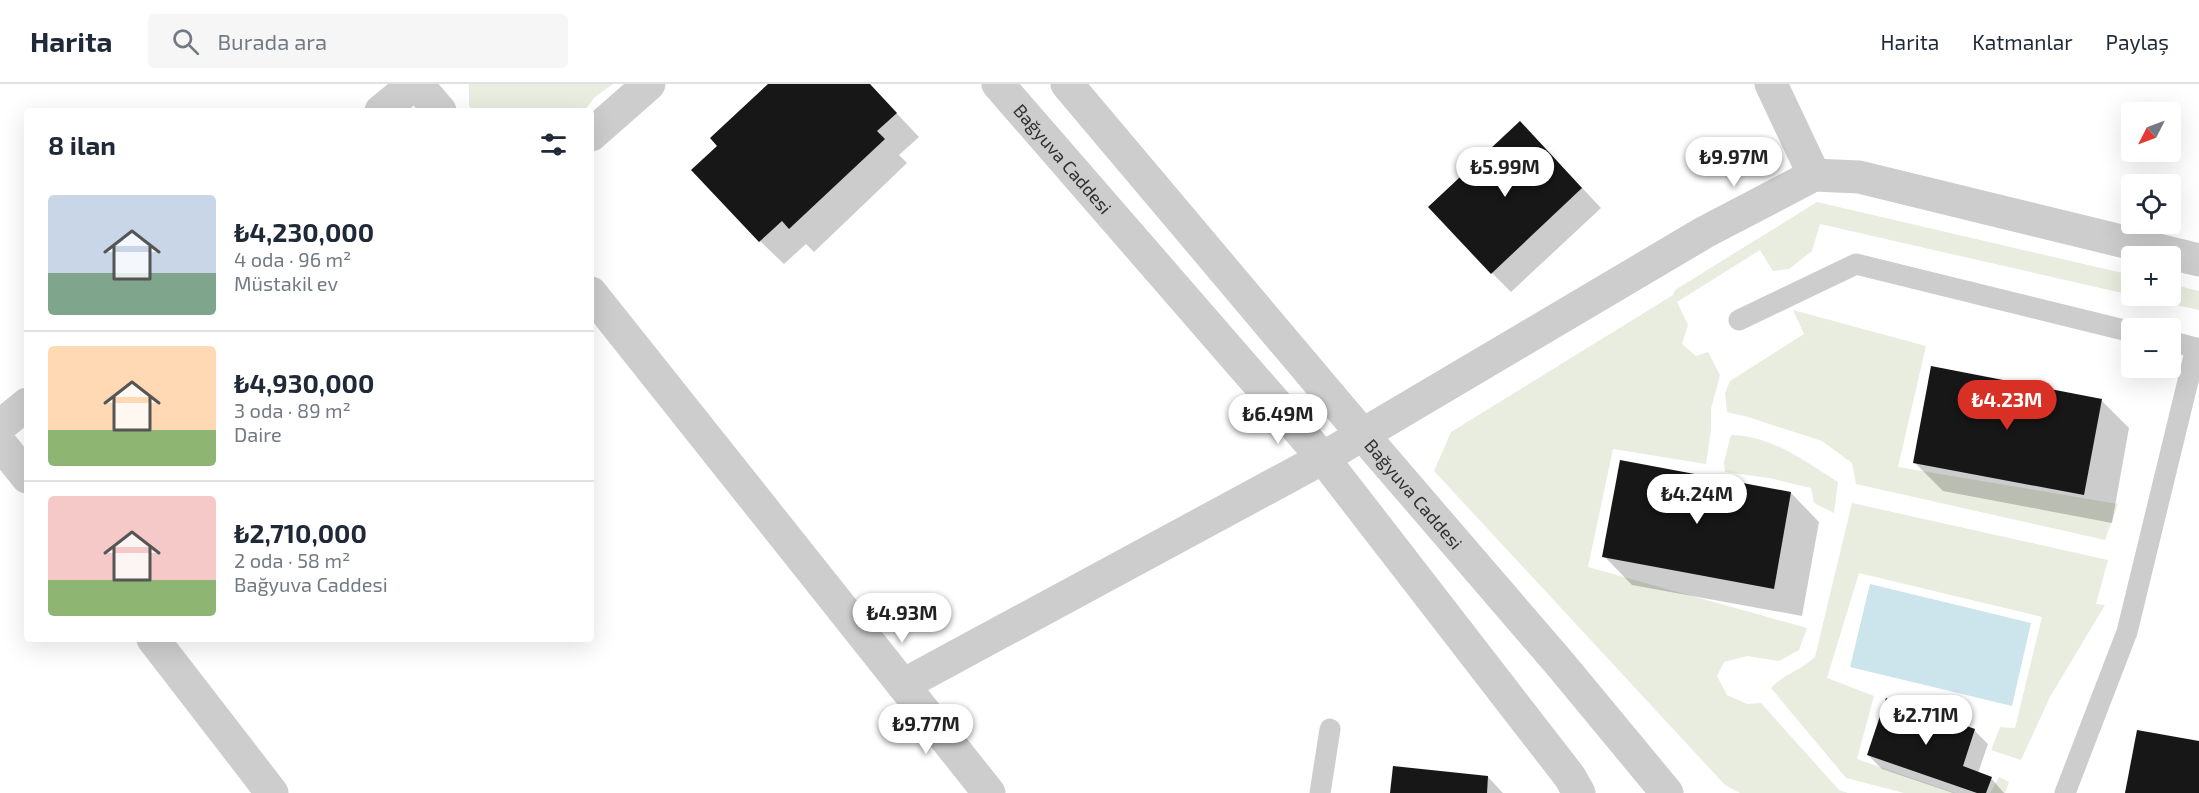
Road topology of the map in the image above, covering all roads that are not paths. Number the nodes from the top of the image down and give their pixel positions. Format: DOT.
graph roads {
  1 [pos="416,84"];
  2 [pos="649,84"];
  3 [pos="998,84"];
  4 [pos="1067,84"];
  5 [pos="1771,84"];
  6 [pos="385,108"];
  7 [pos="437,108"];
  8 [pos="594,132"];
  9 [pos="1814,175"];
  10 [pos="2199,260"];
  11 [pos="594,297"];
  12 [pos="1739,320"];
  13 [pos="2121,329"];
  14 [pos="2181,344"];
  15 [pos="2197,349"];
  16 [pos="24,406"];
  17 [pos="0,426"];
  18 [pos="1363,435"];
  19 [pos="0,443"];
  20 [pos="1323,458"];
  21 [pos="24,473"];
  22 [pos="155,642"];
  23 [pos="903,685"];
  24 [pos="1330,729"];
  25 [pos="272,793"];
  26 [pos="988,793"];
  27 [pos="1320,793"];
  28 [pos="1580,793"];
  29 [pos="1667,793"];
  30 [pos="2065,793"];
  1 -- 6 [label="street"];
  1 -- 7 [label="street"];
  2 -- 8 [label="street"];
  3 -- 20 [label="street, Bağyuva Caddesi"];
  4 -- 18 [label="street, Bağyuva Caddesi"];
  5 -- 9 [label="street"];
  9 -- 10 [label="street"];
  9 -- 18 [label="street"];
  11 -- 23 [label="street"];
  12 -- 13 [label="lane"];
  14 -- 15 [label="lane"];
  15 -- 30 [label="lane"];
  16 -- 17 [label="street"];
  18 -- 20 [label="street"];
  18 -- 29 [label="street, Bağyuva Caddesi"];
  19 -- 21 [label="street"];
  20 -- 23 [label="street"];
  20 -- 28 [label="street, Bağyuva Caddesi"];
  22 -- 25 [label="street"];
  23 -- 26 [label="street"];
  24 -- 27 [label="lane"];
}
